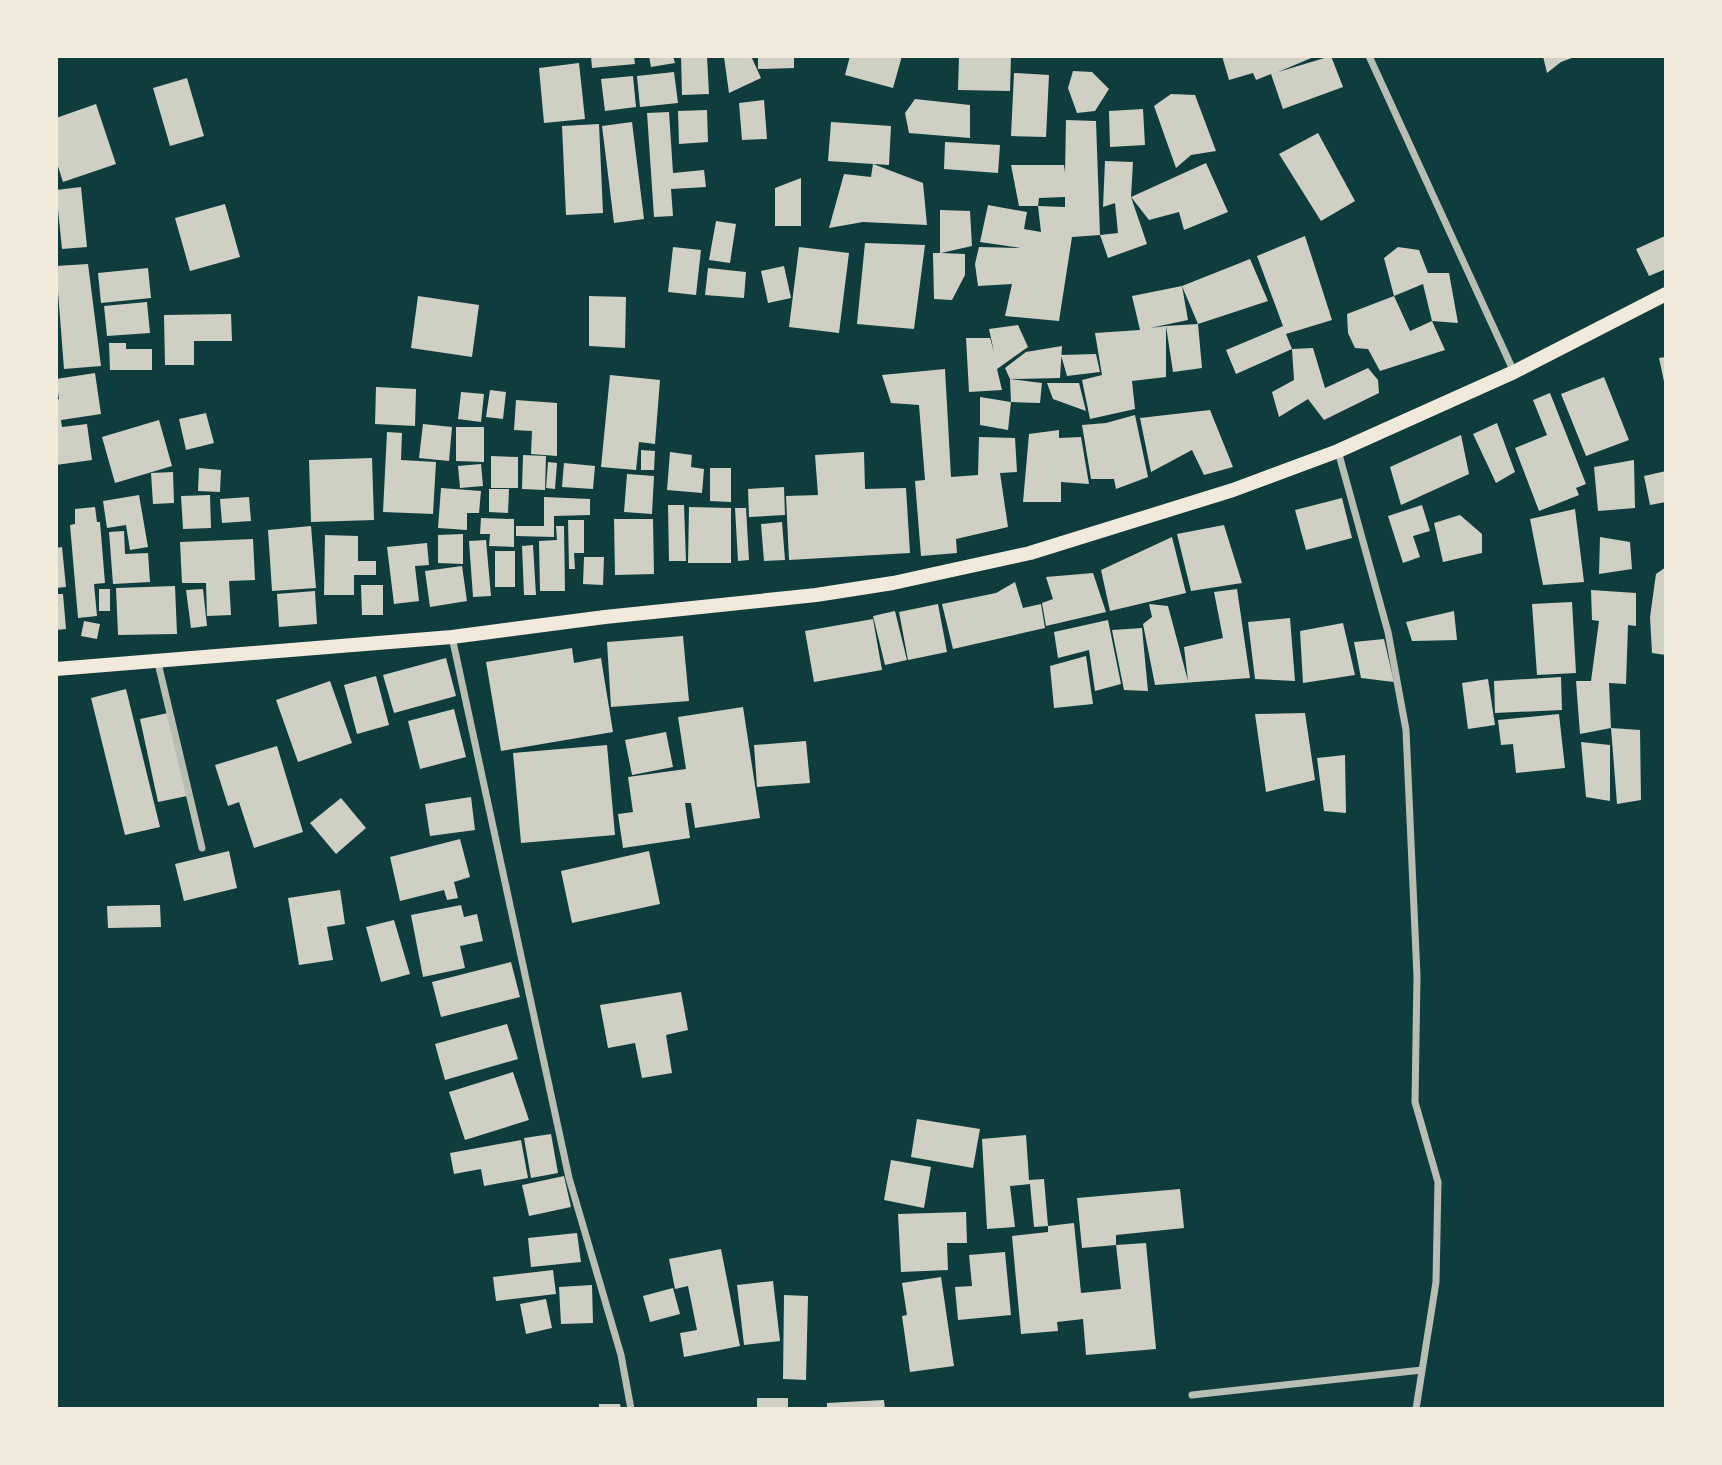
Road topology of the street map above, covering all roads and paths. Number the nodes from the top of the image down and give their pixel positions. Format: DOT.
graph roads {
  1 [pos="1369,56"];
  2 [pos="1666,294"];
  3 [pos="1514,372"];
  4 [pos="1338,452"];
  5 [pos="452,637"];
  6 [pos="158,663"];
  7 [pos="56,669"];
  8 [pos="202,848"];
  9 [pos="1422,1370"];
  10 [pos="1192,1395"];
  11 [pos="631,1409"];
  12 [pos="1416,1409"];
  1 -- 3 [label="street"];
  2 -- 3 [label="main road"];
  3 -- 4 [label="main road"];
  4 -- 5 [label="main road"];
  4 -- 9 [label="street"];
  5 -- 6 [label="main road"];
  5 -- 11 [label="street"];
  6 -- 7 [label="main road"];
  6 -- 8 [label="street"];
  9 -- 10 [label="street"];
  9 -- 12 [label="street"];
}
